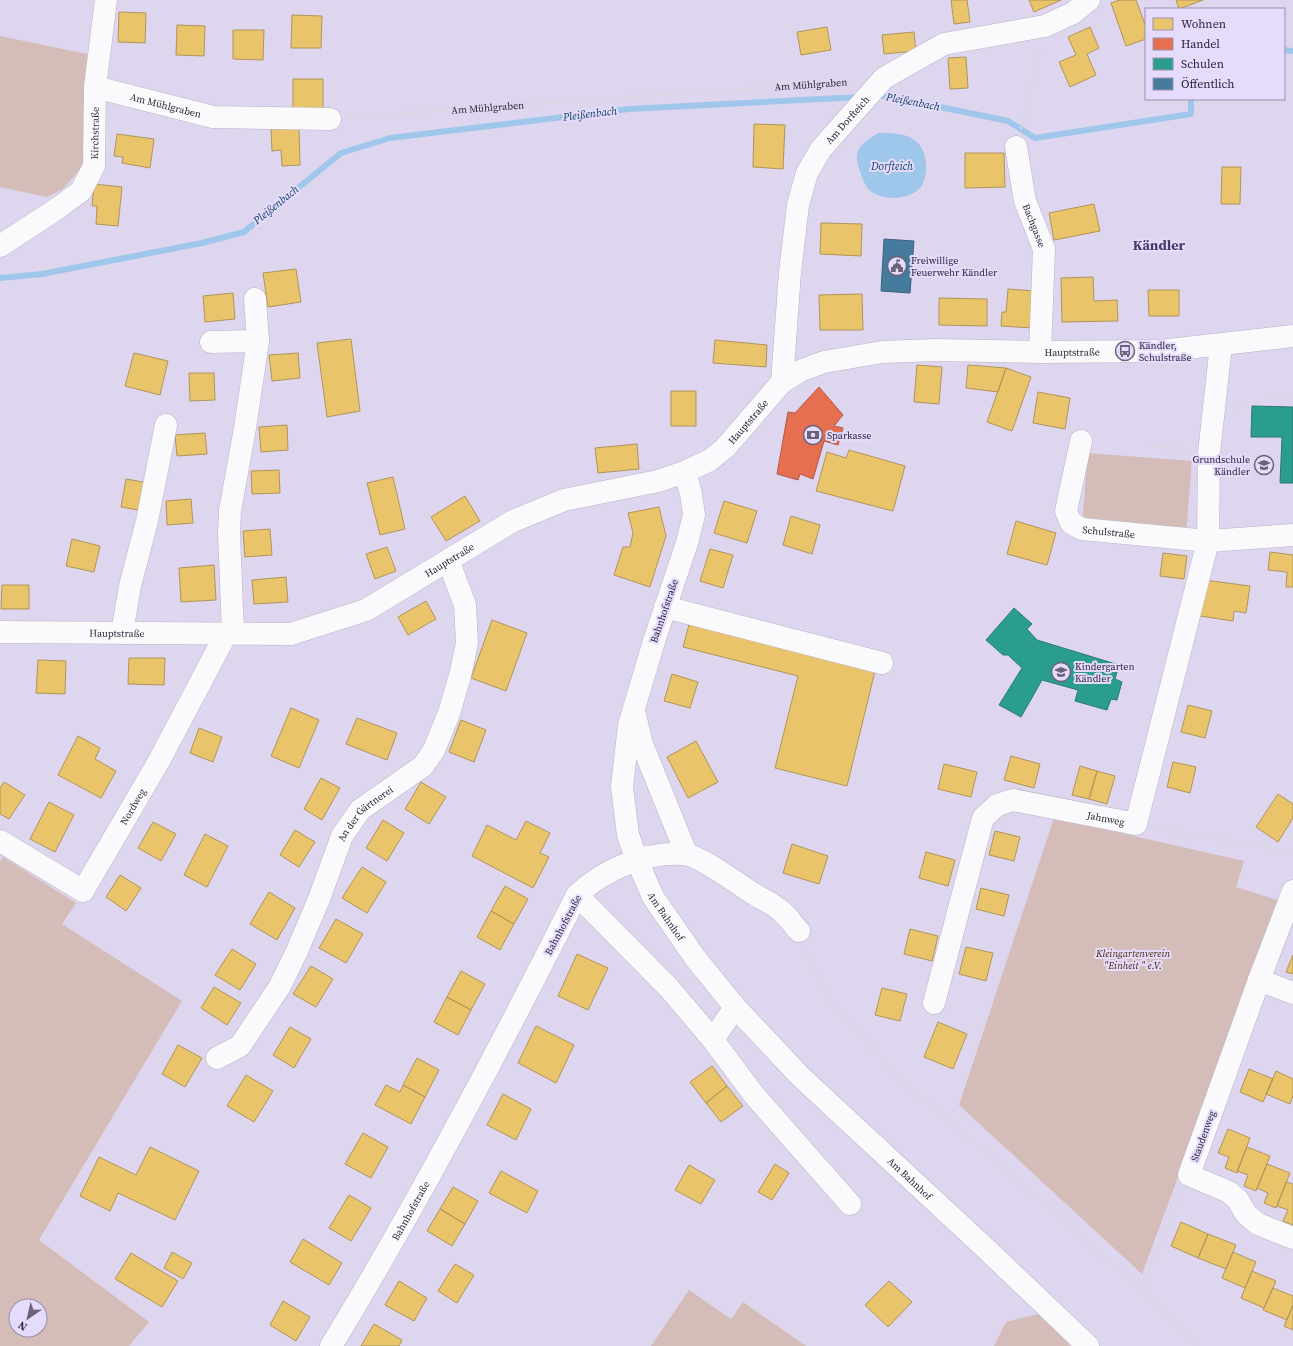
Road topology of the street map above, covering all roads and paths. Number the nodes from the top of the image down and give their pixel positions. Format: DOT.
graph roads {
  1 [pos="106,0"];
  2 [pos="1089,0"];
  3 [pos="1045,26"];
  4 [pos="884,78"];
  5 [pos="95,87"];
  6 [pos="330,118"];
  7 [pos="1023,118"];
  8 [pos="1016,147"];
  9 [pos="0,246"];
  10 [pos="255,299"];
  11 [pos="1293,336"];
  12 [pos="258,341"];
  13 [pos="211,342"];
  14 [pos="1221,345"];
  15 [pos="1040,352"];
  16 [pos="782,382"];
  17 [pos="1293,396"];
  18 [pos="1212,415"];
  19 [pos="166,425"];
  20 [pos="1081,441"];
  21 [pos="1151,446"];
  22 [pos="1209,453"];
  23 [pos="685,472"];
  24 [pos="1293,535"];
  25 [pos="1208,541"];
  26 [pos="448,560"];
  27 [pos="665,607"];
  28 [pos="0,632"];
  29 [pos="122,633"];
  30 [pos="230,634"];
  31 [pos="882,663"];
  32 [pos="633,710"];
  33 [pos="1136,824"];
  34 [pos="0,841"];
  35 [pos="1293,852"];
  36 [pos="686,854"];
  37 [pos="637,860"];
  38 [pos="1293,891"];
  39 [pos="577,895"];
  40 [pos="799,931"];
  41 [pos="1259,980"];
  42 [pos="1293,993"];
  43 [pos="934,1003"];
  44 [pos="735,1007"];
  45 [pos="713,1040"];
  46 [pos="217,1058"];
  47 [pos="1189,1175"];
  48 [pos="850,1204"];
  49 [pos="1293,1238"];
  50 [pos="1141,1290"];
  51 [pos="331,1346"];
  52 [pos="1088,1346"];
  53 [pos="1199,1346"];
  1 -- 5 [label="street, Kirchstraße"];
  2 -- 3 [label="street, Am Dorfteich"];
  3 -- 4 [label="street, Am Dorfteich"];
  3 -- 7 [label="path"];
  4 -- 6 [label="path, Am Mühlgraben"];
  4 -- 16 [label="street, Am Dorfteich"];
  5 -- 6 [label="street, Am Mühlgraben"];
  5 -- 9 [label="street, Kirchstraße"];
  8 -- 15 [label="street, Bachgasse"];
  10 -- 12 [label="street"];
  11 -- 14 [label="street, Hauptstraße"];
  12 -- 13 [label="street"];
  12 -- 30 [label="street"];
  14 -- 15 [label="street, Hauptstraße"];
  14 -- 18 [label="street"];
  15 -- 16 [label="street, Hauptstraße"];
  16 -- 23 [label="street, Hauptstraße"];
  17 -- 18 [label="path"];
  18 -- 22 [label="street"];
  19 -- 29 [label="street"];
  20 -- 25 [label="street, Schulstraße"];
  21 -- 22 [label="path"];
  22 -- 25 [label="street"];
  23 -- 26 [label="street, Hauptstraße"];
  23 -- 27 [label="street, Bahnhofstraße"];
  24 -- 25 [label="street, Schulstraße"];
  25 -- 33 [label="street, Jahnweg"];
  26 -- 30 [label="street, Hauptstraße"];
  26 -- 46 [label="street, An der Gärtnerei"];
  27 -- 31 [label="street"];
  27 -- 32 [label="street, Bahnhofstraße"];
  28 -- 29 [label="street, Hauptstraße"];
  29 -- 30 [label="street, Hauptstraße"];
  30 -- 34 [label="street, Nordweg"];
  32 -- 36 [label="street"];
  32 -- 37 [label="street, Bahnhofstraße"];
  33 -- 35 [label="path"];
  33 -- 43 [label="street, Jahnweg"];
  36 -- 37 [label="street"];
  36 -- 40 [label="street"];
  37 -- 39 [label="street, Bahnhofstraße"];
  37 -- 44 [label="street, Am Bahnhof"];
  38 -- 41 [label="street, Staudenweg"];
  39 -- 45 [label="street"];
  39 -- 51 [label="street, Bahnhofstraße"];
  40 -- 50 [label="path"];
  41 -- 42 [label="street"];
  41 -- 47 [label="street, Staudenweg"];
  44 -- 45 [label="street"];
  44 -- 52 [label="street, Am Bahnhof"];
  45 -- 48 [label="street"];
  47 -- 49 [label="street, Staudenweg"];
  47 -- 50 [label="path"];
  50 -- 53 [label="path"];
}
